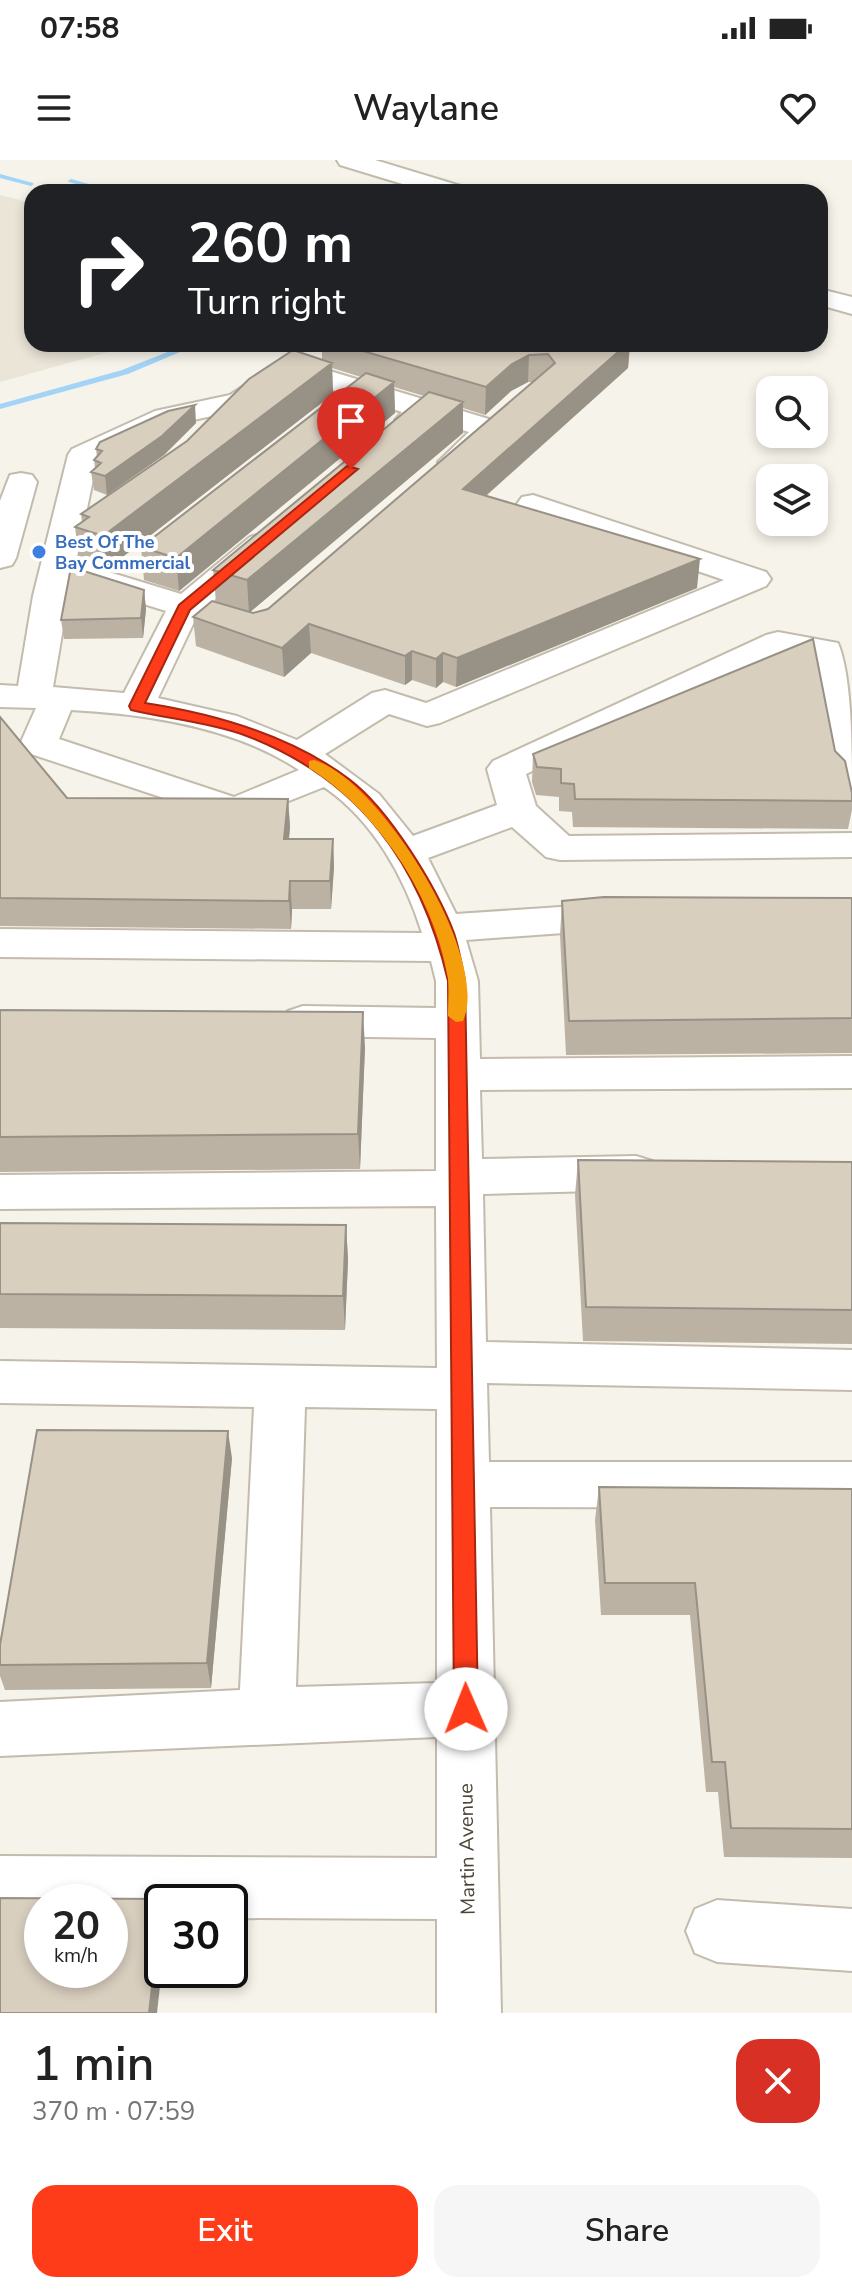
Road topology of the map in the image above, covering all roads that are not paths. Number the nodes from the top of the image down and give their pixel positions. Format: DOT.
graph roads {
  1 [pos="349,160"];
  2 [pos="428,184"];
  3 [pos="828,299"];
  4 [pos="852,306"];
  5 [pos="361,390"];
  6 [pos="239,402"];
  7 [pos="423,409"];
  8 [pos="336,410"];
  9 [pos="387,439"];
  10 [pos="198,444"];
  11 [pos="432,479"];
  12 [pos="21,482"];
  13 [pos="533,504"];
  14 [pos="100,518"];
  15 [pos="280,528"];
  16 [pos="60,556"];
  17 [pos="0,558"];
  18 [pos="137,565"];
  19 [pos="112,585"];
  20 [pos="184,608"];
  21 [pos="279,609"];
  22 [pos="31,696"];
  23 [pos="136,706"];
  24 [pos="312,764"];
  25 [pos="852,778"];
  26 [pos="518,811"];
  27 [pos="852,845"];
  28 [pos="404,853"];
  29 [pos="663,916"];
  30 [pos="446,937"];
  31 [pos="0,943"];
  32 [pos="268,1020"];
  33 [pos="456,1023"];
  34 [pos="852,1072"];
  35 [pos="457,1075"];
  36 [pos="678,1173"];
  37 [pos="459,1183"];
  38 [pos="0,1192"];
  39 [pos="852,1370"];
  40 [pos="461,1376"];
  41 [pos="0,1382"];
  42 [pos="280,1387"];
  43 [pos="463,1484"];
  44 [pos="852,1485"];
  45 [pos="466,1709"];
  46 [pos="267,1715"];
  47 [pos="0,1729"];
  48 [pos="0,1886"];
  49 [pos="468,1889"];
  50 [pos="717,1931"];
  51 [pos="852,1940"];
  52 [pos="469,2013"];
  1 -- 2 [label="street"];
  3 -- 4 [label="street"];
  5 -- 6 [label="street"];
  5 -- 7 [label="street"];
  5 -- 8 [label="street"];
  6 -- 10 [label="street"];
  6 -- 16 [label="street"];
  7 -- 9 [label="street"];
  7 -- 11 [label="street"];
  12 -- 17 [label="street"];
  13 -- 24 [label="street"];
  14 -- 16 [label="street"];
  15 -- 20 [label="street"];
  16 -- 19 [label="street"];
  16 -- 22 [label="street"];
  18 -- 19 [label="street"];
  19 -- 20 [label="street"];
  20 -- 21 [label="street"];
  20 -- 23 [label="street"];
  22 -- 23 [label="street, Martin Avenue"];
  22 -- 24 [label="street"];
  23 -- 24 [label="street, Martin Avenue"];
  24 -- 28 [label="street, Martin Avenue"];
  25 -- 26 [label="street"];
  26 -- 27 [label="street"];
  26 -- 28 [label="street"];
  28 -- 30 [label="street, Martin Avenue"];
  29 -- 30 [label="street"];
  30 -- 31 [label="street"];
  30 -- 33 [label="street, Martin Avenue"];
  32 -- 33 [label="street"];
  33 -- 35 [label="street, Martin Avenue"];
  34 -- 35 [label="street"];
  35 -- 37 [label="street, Martin Avenue"];
  36 -- 37 [label="street"];
  37 -- 38 [label="street"];
  37 -- 40 [label="street, Martin Avenue"];
  39 -- 40 [label="street"];
  40 -- 42 [label="street"];
  40 -- 43 [label="street, Martin Avenue"];
  41 -- 42 [label="street"];
  42 -- 46 [label="street"];
  43 -- 44 [label="street"];
  43 -- 45 [label="street, Martin Avenue"];
  45 -- 46 [label="street"];
  45 -- 49 [label="street, Martin Avenue"];
  46 -- 47 [label="street"];
  48 -- 49 [label="street"];
  49 -- 52 [label="street, Martin Avenue"];
  50 -- 51 [label="street"];
}
